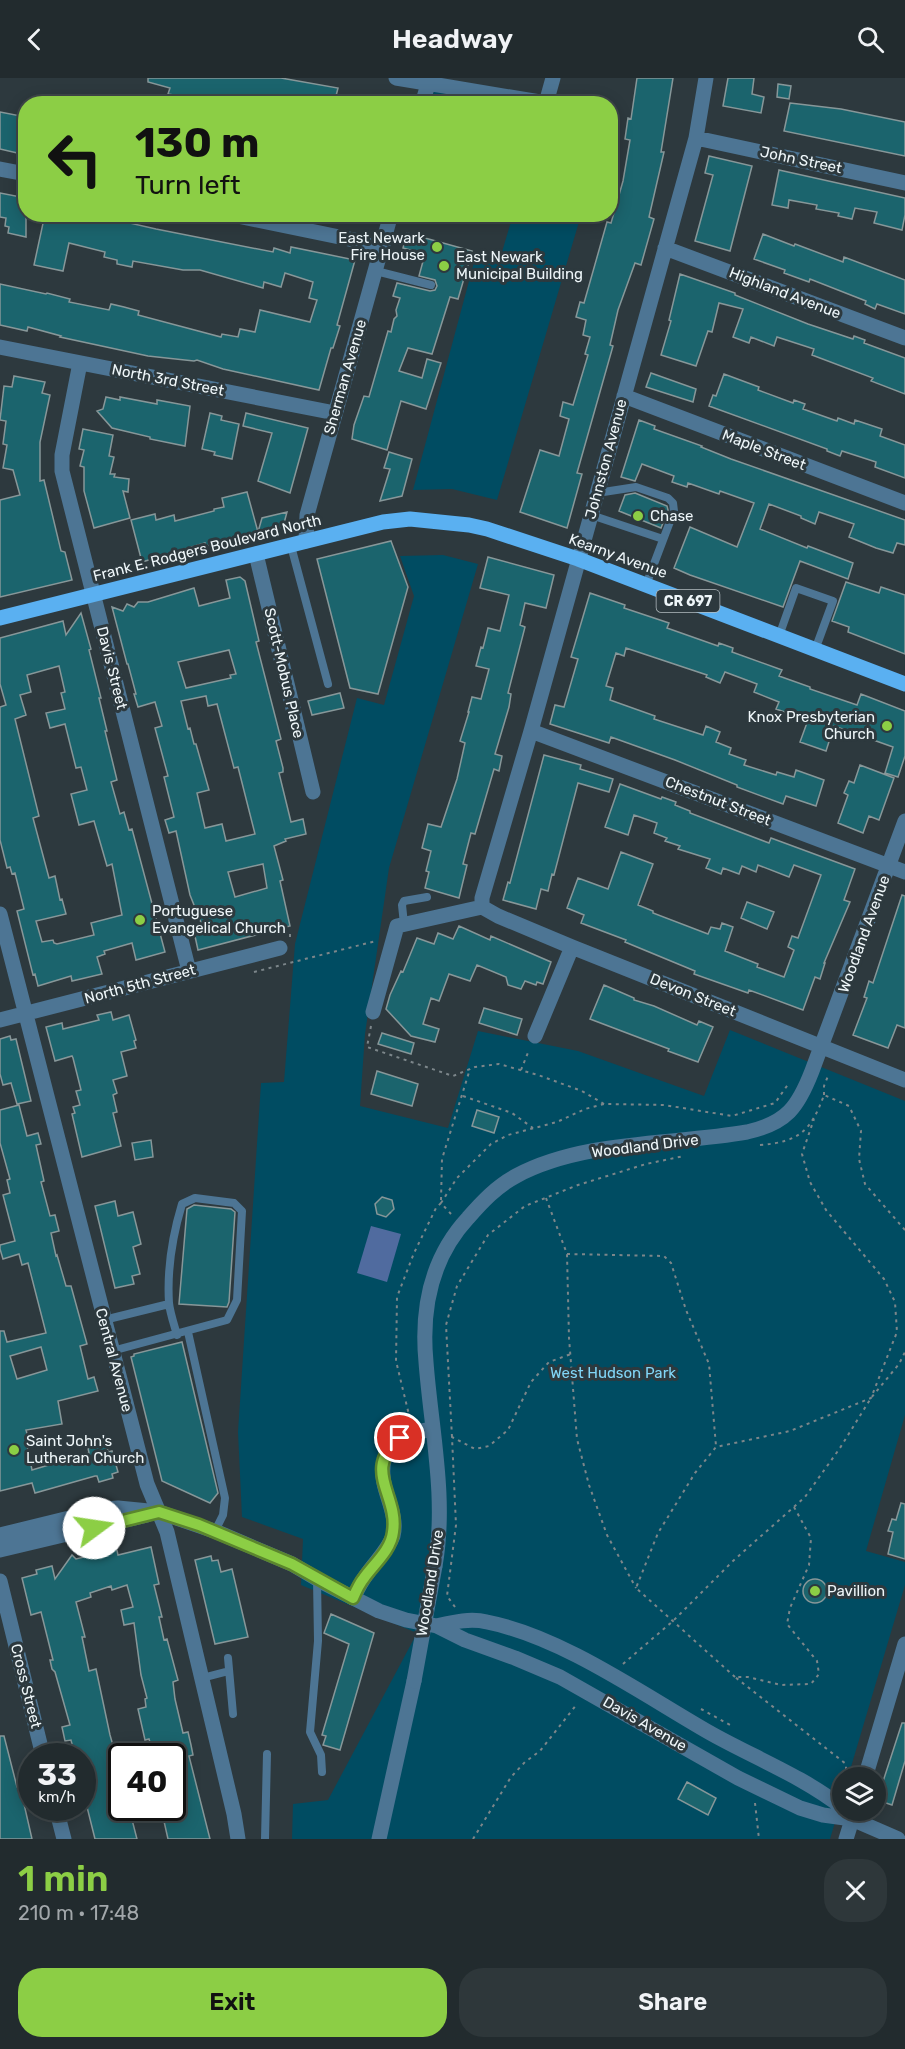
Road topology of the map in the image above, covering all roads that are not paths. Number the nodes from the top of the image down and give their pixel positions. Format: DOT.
graph roads {
  1 [pos="396,78"];
  2 [pos="553,78"];
  3 [pos="706,78"];
  4 [pos="429,81"];
  5 [pos="424,96"];
  6 [pos="509,96"];
  7 [pos="548,96"];
  8 [pos="696,138"];
  9 [pos="0,169"];
  10 [pos="18,172"];
  11 [pos="905,183"];
  12 [pos="266,222"];
  13 [pos="389,222"];
  14 [pos="382,246"];
  15 [pos="665,248"];
  16 [pos="376,271"];
  17 [pos="431,285"];
  18 [pos="905,338"];
  19 [pos="0,347"];
  20 [pos="80,363"];
  21 [pos="624,396"];
  22 [pos="335,413"];
  23 [pos="597,493"];
  24 [pos="905,503"];
  25 [pos="591,515"];
  26 [pos="423,520"];
  27 [pos="663,539"];
  28 [pos="306,541"];
  29 [pos="291,546"];
  30 [pos="256,554"];
  31 [pos="578,559"];
  32 [pos="646,585"];
  33 [pos="93,595"];
  34 [pos="0,618"];
  35 [pos="779,636"];
  36 [pos="815,650"];
  37 [pos="328,684"];
  38 [pos="905,684"];
  39 [pos="531,731"];
  40 [pos="313,792"];
  41 [pos="905,821"];
  42 [pos="888,866"];
  43 [pos="905,872"];
  44 [pos="427,897"];
  45 [pos="482,907"];
  46 [pos="0,914"];
  47 [pos="400,925"];
  48 [pos="572,947"];
  49 [pos="280,948"];
  50 [pos="189,971"];
  51 [pos="373,1012"];
  52 [pos="25,1014"];
  53 [pos="0,1020"];
  54 [pos="535,1036"];
  55 [pos="822,1046"];
  56 [pos="905,1080"];
  57 [pos="169,1304"];
  58 [pos="104,1320"];
  59 [pos="188,1332"];
  60 [pos="177,1335"];
  61 [pos="112,1351"];
  62 [pos="432,1429"];
  63 [pos="159,1512"];
  64 [pos="215,1531"];
  65 [pos="0,1535"];
  66 [pos="0,1550"];
  67 [pos="317,1579"];
  68 [pos="0,1581"];
  69 [pos="353,1598"];
  70 [pos="437,1626"];
  71 [pos="905,1644"];
  72 [pos="228,1658"];
  73 [pos="229,1671"];
  74 [pos="202,1678"];
  75 [pos="233,1714"];
  76 [pos="40,1743"];
  77 [pos="267,1754"];
  78 [pos="868,1767"];
  79 [pos="322,1772"];
  80 [pos="832,1800"];
  81 [pos="832,1814"];
  82 [pos="59,1821"];
  83 [pos="848,1821"];
  84 [pos="865,1821"];
  85 [pos="64,1839"];
  86 [pos="238,1839"];
  87 [pos="265,1839"];
  88 [pos="379,1839"];
  89 [pos="846,1839"];
  90 [pos="898,1839"];
  1 -- 4 [label="street"];
  2 -- 7 [label="street"];
  3 -- 8 [label="street, Johnston Avenue"];
  4 -- 5 [label="street"];
  4 -- 6 [label="street"];
  8 -- 11 [label="street, John Street"];
  8 -- 15 [label="street, Johnston Avenue"];
  9 -- 10 [label="street"];
  12 -- 14 [label="street"];
  13 -- 14 [label="street, Sherman Avenue"];
  14 -- 16 [label="street, Sherman Avenue"];
  15 -- 18 [label="street, Highland Avenue"];
  15 -- 21 [label="street, Johnston Avenue"];
  16 -- 17 [label="lane"];
  16 -- 22 [label="street, Sherman Avenue"];
  19 -- 20 [label="street, North 3rd Street"];
  20 -- 22 [label="street, North 3rd Street"];
  20 -- 33 [label="street, Davis Street"];
  21 -- 23 [label="street, Johnston Avenue"];
  21 -- 24 [label="street, Maple Street"];
  22 -- 28 [label="street, Sherman Avenue"];
  23 -- 25 [label="street, Johnston Avenue"];
  23 -- 27 [label="lane"];
  25 -- 27 [label="lane"];
  25 -- 31 [label="street, Johnston Avenue"];
  26 -- 28 [label="main road, Frank E. Rodgers Boulevard North / CR 697"];
  26 -- 31 [label="main road, Kearny Avenue / CR 697"];
  27 -- 32 [label="lane"];
  28 -- 29 [label="main road, Frank E. Rodgers Boulevard North / CR 697"];
  29 -- 30 [label="main road, Frank E. Rodgers Boulevard North / CR 697"];
  29 -- 37 [label="lane"];
  30 -- 33 [label="main road, Frank E. Rodgers Boulevard North / CR 697"];
  30 -- 40 [label="street, Scott-Mobus Place"];
  31 -- 32 [label="main road, Kearny Avenue / CR 697"];
  31 -- 39 [label="street, Johnston Avenue"];
  32 -- 35 [label="main road, Kearny Avenue / CR 697"];
  33 -- 34 [label="main road, Frank E. Rodgers Boulevard North / CR 697"];
  33 -- 50 [label="street, Davis Street"];
  35 -- 36 [label="main road, Kearny Avenue / CR 697"];
  35 -- 36 [label="lane"];
  36 -- 38 [label="main road, Kearny Avenue / CR 697"];
  39 -- 42 [label="street, Chestnut Street"];
  39 -- 45 [label="street, Johnston Avenue"];
  41 -- 42 [label="street, Woodland Avenue"];
  42 -- 43 [label="street, Chestnut Street"];
  42 -- 55 [label="street, Woodland Avenue"];
  44 -- 47 [label="lane"];
  45 -- 47 [label="street"];
  45 -- 48 [label="street, Devon Street"];
  46 -- 52 [label="street, Central Avenue"];
  47 -- 51 [label="street"];
  48 -- 54 [label="street"];
  48 -- 55 [label="street, Devon Street"];
  49 -- 50 [label="street, North 5th Street"];
  50 -- 52 [label="street, North 5th Street"];
  52 -- 53 [label="street, North 5th Street"];
  52 -- 58 [label="street, Central Avenue"];
  55 -- 56 [label="street, Devon Street"];
  55 -- 62 [label="street, Woodland Drive"];
  57 -- 58 [label="lane"];
  57 -- 59 [label="lane"];
  57 -- 60 [label="lane"];
  58 -- 61 [label="street, Central Avenue"];
  59 -- 60 [label="lane"];
  59 -- 64 [label="lane"];
  60 -- 61 [label="lane"];
  61 -- 63 [label="street, Central Avenue"];
  62 -- 69 [label="street"];
  62 -- 88 [label="street, Woodland Drive, bridge"];
  63 -- 64 [label="street, Davis Avenue"];
  63 -- 65 [label="street, Davis Avenue"];
  63 -- 66 [label="street"];
  63 -- 74 [label="street, Central Avenue"];
  64 -- 67 [label="street, Davis Avenue"];
  67 -- 69 [label="street, Davis Avenue"];
  67 -- 79 [label="lane"];
  68 -- 76 [label="street, Cross Street"];
  69 -- 70 [label="street, Davis Avenue"];
  70 -- 80 [label="street, Davis Avenue"];
  70 -- 81 [label="street, Davis Avenue"];
  71 -- 78 [label="street"];
  72 -- 73 [label="lane"];
  73 -- 74 [label="lane"];
  73 -- 75 [label="lane"];
  74 -- 86 [label="street, Central Avenue"];
  77 -- 87 [label="lane"];
  82 -- 85 [label="street"];
  83 -- 89 [label="street"];
  84 -- 90 [label="street, Davis Avenue"];
}
